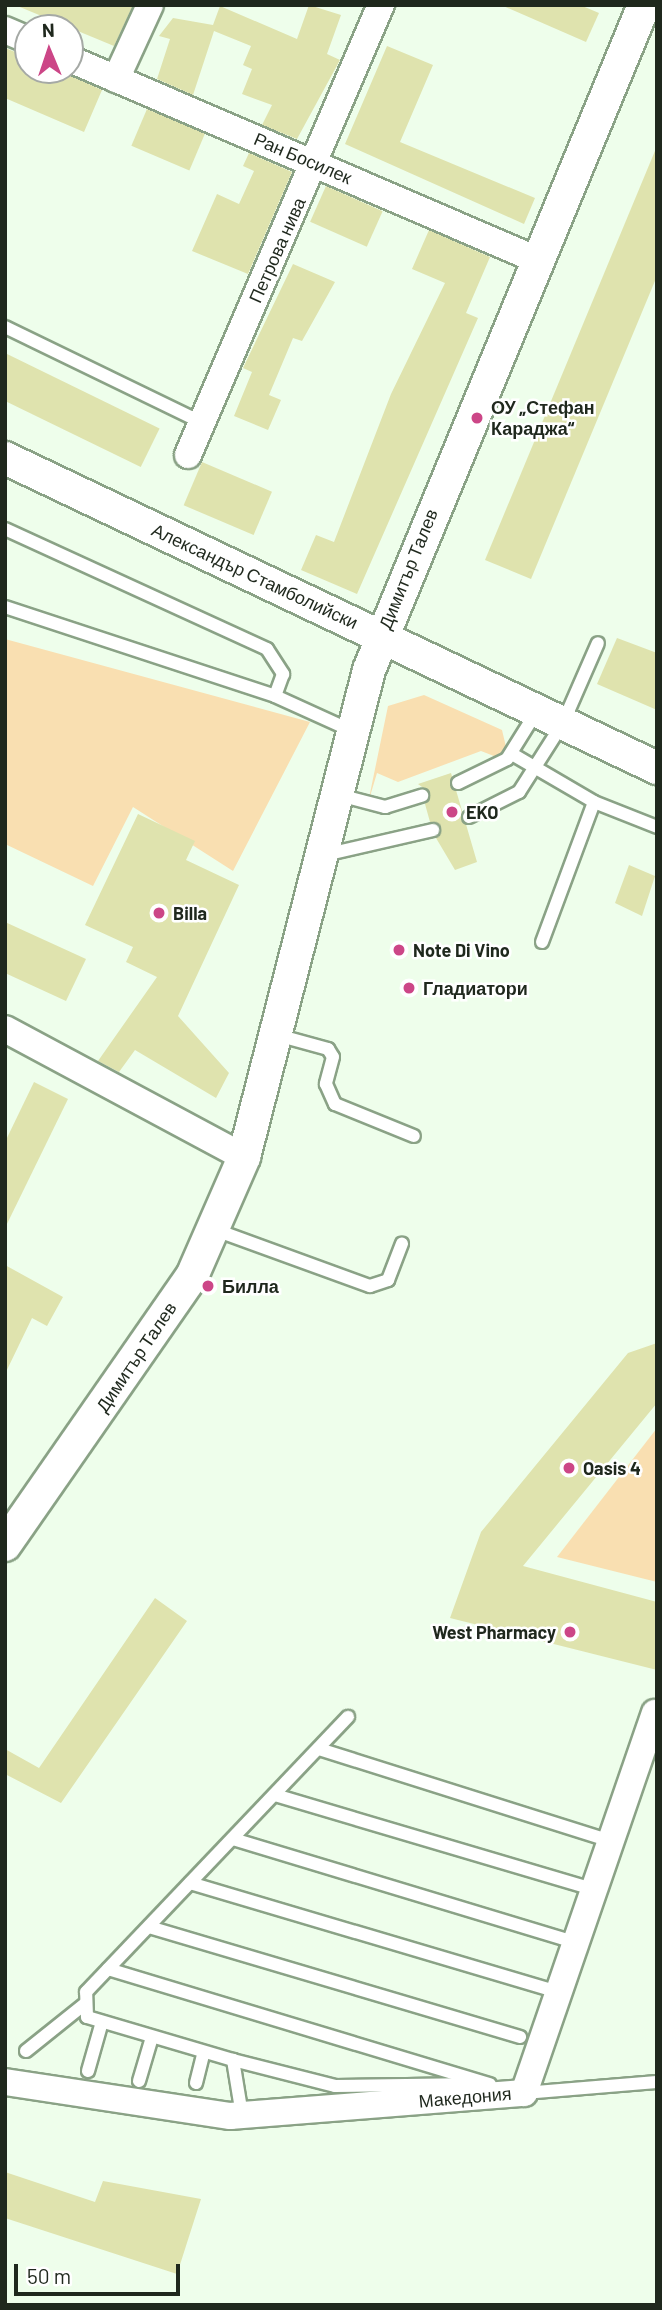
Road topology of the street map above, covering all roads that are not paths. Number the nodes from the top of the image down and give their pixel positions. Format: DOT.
graph roads {
  1 [pos="150,5"];
  2 [pos="381,5"];
  3 [pos="644,5"];
  4 [pos="84,65"];
  5 [pos="116,79"];
  6 [pos="316,163"];
  7 [pos="535,259"];
  8 [pos="5,327"];
  9 [pos="199,421"];
  10 [pos="188,455"];
  11 [pos="5,458"];
  12 [pos="5,529"];
  13 [pos="5,607"];
  14 [pos="381,636"];
  15 [pos="598,643"];
  16 [pos="275,696"];
  17 [pos="550,717"];
  18 [pos="356,733"];
  19 [pos="512,754"];
  20 [pos="657,768"];
  21 [pos="534,770"];
  22 [pos="458,783"];
  23 [pos="339,795"];
  24 [pos="422,796"];
  25 [pos="594,802"];
  26 [pos="469,817"];
  27 [pos="657,827"];
  28 [pos="433,830"];
  29 [pos="324,855"];
  30 [pos="542,942"];
  31 [pos="5,1029"];
  32 [pos="276,1035"];
  33 [pos="414,1136"];
  34 [pos="244,1157"];
  35 [pos="212,1229"];
  36 [pos="402,1244"];
  37 [pos="9,1530"];
  38 [pos="656,1713"];
  39 [pos="348,1717"];
  40 [pos="319,1749"];
  41 [pos="275,1795"];
  42 [pos="233,1839"];
  43 [pos="610,1840"];
  44 [pos="190,1883"];
  45 [pos="593,1889"];
  46 [pos="149,1927"];
  47 [pos="575,1942"];
  48 [pos="108,1969"];
  49 [pos="558,1992"];
  50 [pos="86,2003"];
  51 [pos="102,2022"];
  52 [pos="152,2037"];
  53 [pos="520,2037"];
  54 [pos="26,2051"];
  55 [pos="204,2052"];
  56 [pos="233,2060"];
  57 [pos="88,2071"];
  58 [pos="139,2081"];
  59 [pos="5,2082"];
  60 [pos="657,2082"];
  61 [pos="195,2083"];
  62 [pos="524,2093"];
  63 [pos="242,2115"];
  1 -- 5 [label="street"];
  2 -- 6 [label="street, Петрова нива"];
  3 -- 7 [label="street, Димитър Талев"];
  4 -- 5 [label="street, Ран Босилек"];
  5 -- 6 [label="street, Ран Босилек"];
  6 -- 7 [label="street, Ран Босилек"];
  6 -- 9 [label="street, Петрова нива"];
  7 -- 14 [label="street, Димитър Талев"];
  8 -- 9 [label="lane"];
  9 -- 10 [label="street, Петрова нива"];
  11 -- 14 [label="street, Александър Стамболийски"];
  12 -- 16 [label="lane"];
  13 -- 16 [label="lane"];
  14 -- 17 [label="street, Александър Стамболийски"];
  14 -- 18 [label="street, Димитър Талев"];
  15 -- 17 [label="lane"];
  16 -- 18 [label="lane"];
  17 -- 19 [label="lane"];
  17 -- 20 [label="street, Александър Стамболийски"];
  17 -- 21 [label="lane"];
  18 -- 23 [label="street, Димитър Талев"];
  19 -- 21 [label="lane"];
  19 -- 22 [label="lane"];
  21 -- 25 [label="lane"];
  21 -- 26 [label="lane"];
  23 -- 24 [label="lane"];
  23 -- 29 [label="street, Димитър Талев"];
  25 -- 27 [label="lane"];
  25 -- 30 [label="lane"];
  28 -- 29 [label="lane"];
  29 -- 32 [label="street, Димитър Талев"];
  31 -- 34 [label="street"];
  32 -- 33 [label="lane"];
  32 -- 34 [label="street, Димитър Талев"];
  34 -- 35 [label="street, Димитър Талев"];
  35 -- 36 [label="lane"];
  35 -- 37 [label="street, Димитър Талев"];
  38 -- 43 [label="street, Македония"];
  39 -- 40 [label="lane"];
  40 -- 41 [label="lane"];
  40 -- 43 [label="lane"];
  41 -- 42 [label="lane"];
  41 -- 45 [label="lane"];
  42 -- 44 [label="lane"];
  42 -- 47 [label="lane"];
  43 -- 45 [label="street, Македония"];
  44 -- 46 [label="lane"];
  44 -- 49 [label="lane"];
  45 -- 47 [label="street, Македония"];
  46 -- 48 [label="lane"];
  46 -- 53 [label="lane"];
  47 -- 49 [label="street, Македония"];
  48 -- 50 [label="lane"];
  48 -- 56 [label="lane"];
  49 -- 62 [label="street, Македония"];
  50 -- 51 [label="lane"];
  50 -- 54 [label="lane"];
  51 -- 52 [label="lane"];
  51 -- 57 [label="lane"];
  52 -- 55 [label="lane"];
  52 -- 58 [label="lane"];
  55 -- 56 [label="lane"];
  55 -- 61 [label="lane"];
  56 -- 63 [label="lane"];
  59 -- 63 [label="street, Македония"];
  60 -- 62 [label="lane"];
  62 -- 63 [label="street, Македония"];
}
